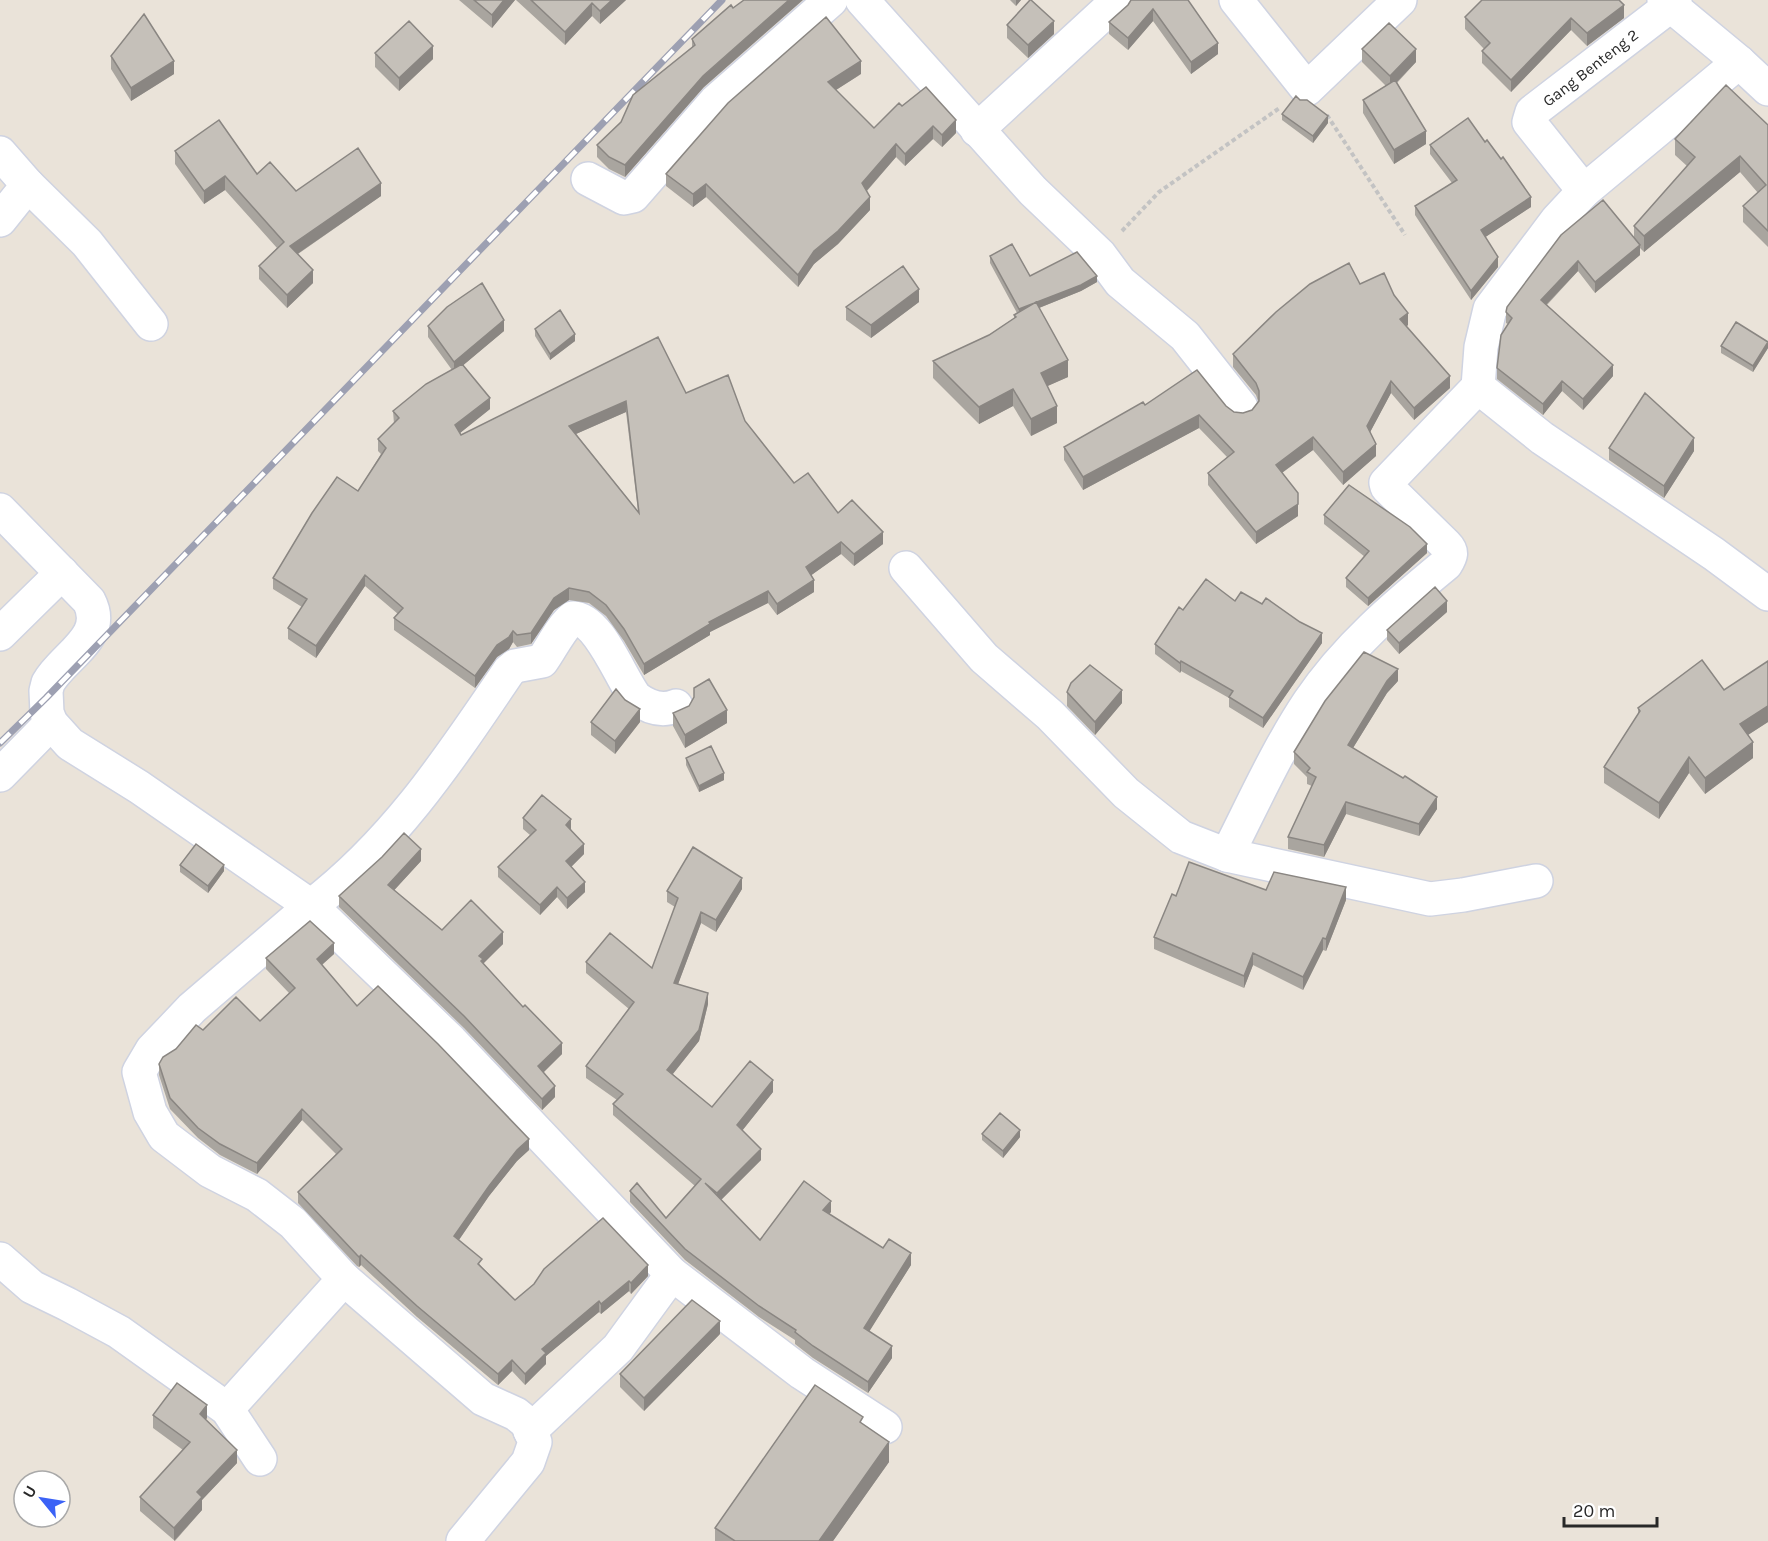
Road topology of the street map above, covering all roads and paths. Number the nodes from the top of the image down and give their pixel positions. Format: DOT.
graph roads {
  1 [pos="831,0"];
  2 [pos="862,0"];
  3 [pos="1236,0"];
  4 [pos="1401,0"];
  5 [pos="1670,2"];
  6 [pos="1114,3"];
  7 [pos="1739,62"];
  8 [pos="1307,89"];
  9 [pos="1768,89"];
  10 [pos="977,130"];
  11 [pos="0,153"];
  12 [pos="588,179"];
  13 [pos="28,185"];
  14 [pos="1584,191"];
  15 [pos="0,220"];
  16 [pos="1405,235"];
  17 [pos="1100,255"];
  18 [pos="151,324"];
  19 [pos="1478,387"];
  20 [pos="1241,406"];
  21 [pos="0,510"];
  22 [pos="906,568"];
  23 [pos="62,573"];
  24 [pos="1768,594"];
  25 [pos="0,634"];
  26 [pos="676,706"];
  27 [pos="51,723"];
  28 [pos="0,775"];
  29 [pos="1227,855"];
  30 [pos="1536,881"];
  31 [pos="311,906"];
  32 [pos="0,1260"];
  33 [pos="672,1274"];
  34 [pos="344,1279"];
  35 [pos="227,1409"];
  36 [pos="885,1427"];
  37 [pos="530,1431"];
  38 [pos="260,1459"];
  39 [pos="463,1541"];
  1 -- 12 [label="street"];
  2 -- 10 [label="street"];
  3 -- 8 [label="street"];
  4 -- 8 [label="street"];
  5 -- 7 [label="street"];
  5 -- 14 [label="street, Gang Benteng 2"];
  6 -- 10 [label="street"];
  7 -- 9 [label="street"];
  7 -- 14 [label="street"];
  8 -- 16 [label="path"];
  8 -- 17 [label="path"];
  10 -- 17 [label="street"];
  11 -- 13 [label="street"];
  13 -- 15 [label="street"];
  13 -- 18 [label="street"];
  14 -- 19 [label="street"];
  17 -- 20 [label="street"];
  19 -- 24 [label="street"];
  19 -- 29 [label="street"];
  21 -- 23 [label="street"];
  22 -- 29 [label="street"];
  23 -- 25 [label="street"];
  23 -- 27 [label="street"];
  26 -- 31 [label="street"];
  27 -- 28 [label="street"];
  27 -- 31 [label="street"];
  29 -- 30 [label="street"];
  31 -- 33 [label="street"];
  31 -- 34 [label="street"];
  32 -- 35 [label="street"];
  33 -- 36 [label="street"];
  33 -- 37 [label="street"];
  34 -- 35 [label="street"];
  34 -- 37 [label="street"];
  35 -- 38 [label="street"];
  37 -- 39 [label="street"];
}
